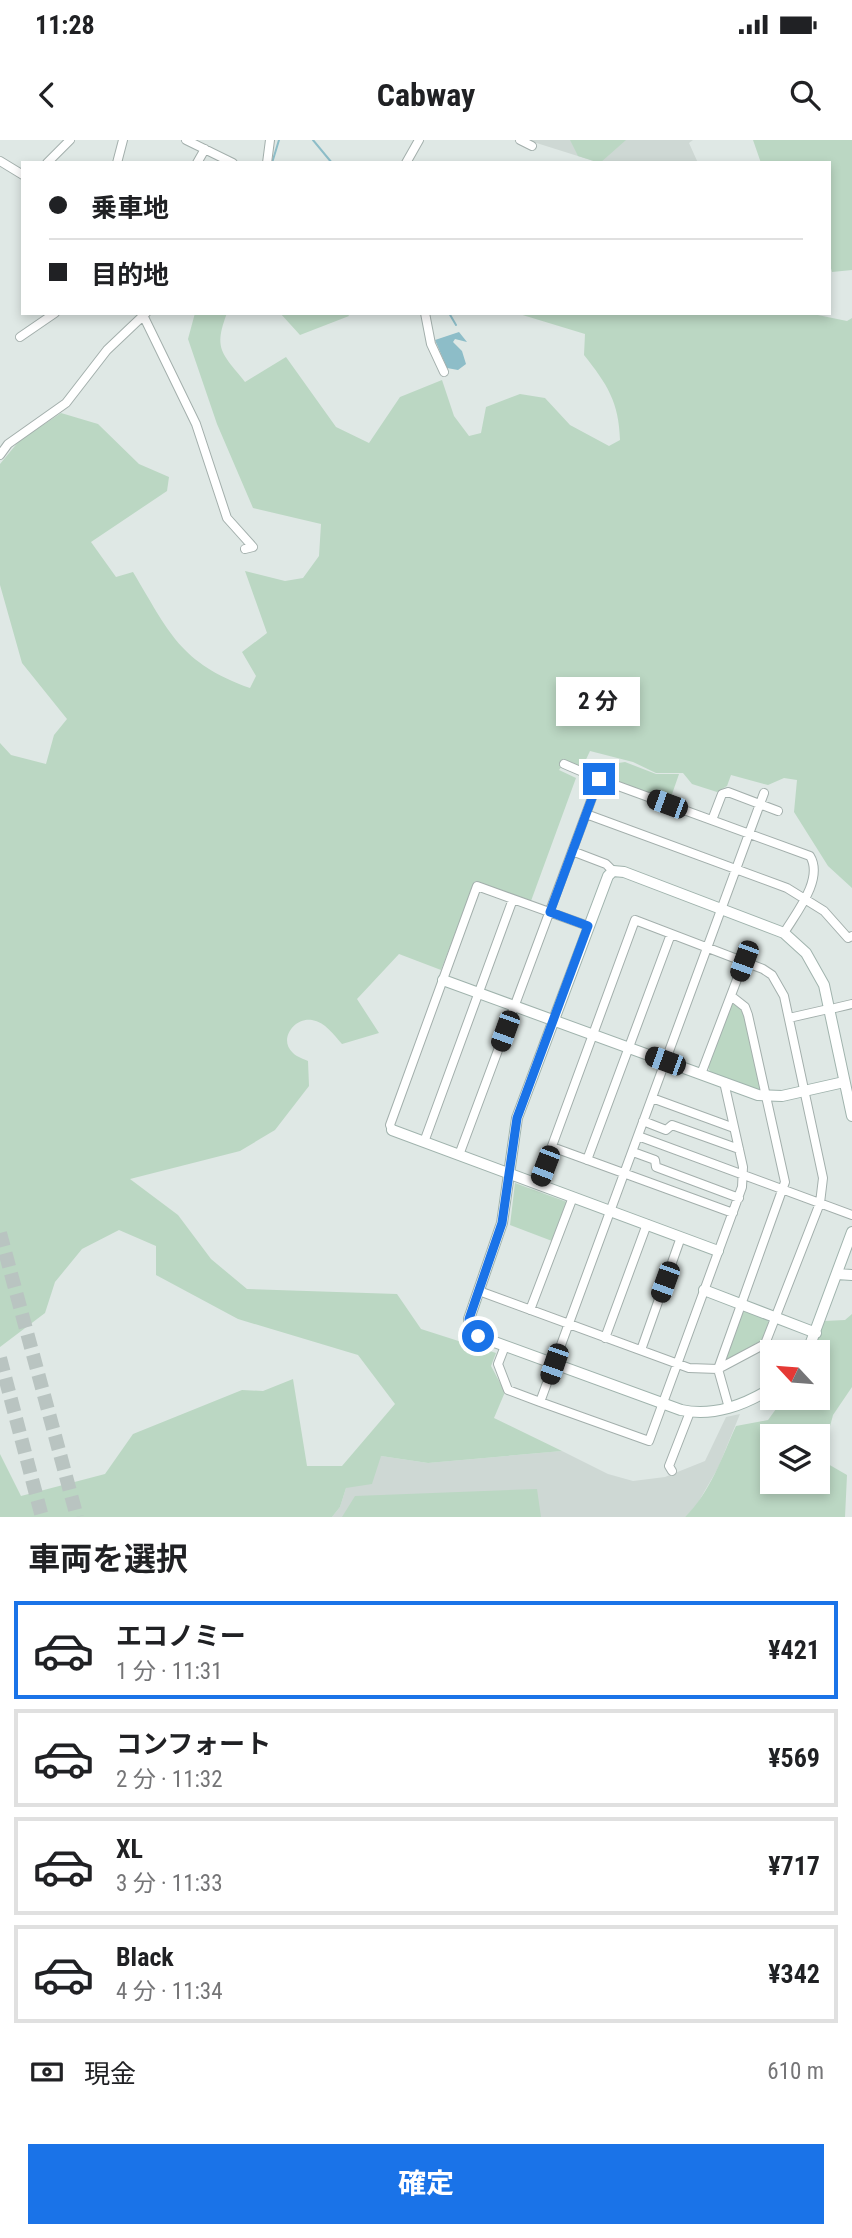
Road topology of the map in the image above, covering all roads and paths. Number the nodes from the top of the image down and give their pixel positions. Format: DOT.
graph roads {
  1 [pos="70,140"];
  2 [pos="124,140"];
  3 [pos="186,140"];
  4 [pos="270,140"];
  5 [pos="419,140"];
  6 [pos="520,140"];
  7 [pos="532,146"];
  8 [pos="205,149"];
  9 [pos="0,161"];
  10 [pos="49,161"];
  11 [pos="118,161"];
  12 [pos="198,161"];
  13 [pos="229,161"];
  14 [pos="267,161"];
  15 [pos="407,161"];
  16 [pos="21,174"];
  17 [pos="52,315"];
  18 [pos="143,315"];
  19 [pos="144,315"];
  20 [pos="425,315"];
  21 [pos="20,337"];
  22 [pos="444,372"];
  23 [pos="0,454"];
  24 [pos="245,549"];
  25 [pos="564,764"];
  26 [pos="599,779"];
  27 [pos="764,793"];
  28 [pos="760,803"];
  29 [pos="778,811"];
  30 [pos="586,814"];
  31 [pos="712,821"];
  32 [pos="749,834"];
  33 [pos="572,851"];
  34 [pos="736,870"];
  35 [pos="613,872"];
  36 [pos="806,898"];
  37 [pos="513,899"];
  38 [pos="721,909"];
  39 [pos="550,912"];
  40 [pos="588,926"];
  41 [pos="784,933"];
  42 [pos="671,934"];
  43 [pos="851,940"];
  44 [pos="708,947"];
  45 [pos="744,961"];
  46 [pos="443,980"];
  47 [pos="479,993"];
  48 [pos="731,996"];
  49 [pos="852,1004"];
  50 [pos="515,1006"];
  51 [pos="835,1008"];
  52 [pos="824,1010"];
  53 [pos="789,1018"];
  54 [pos="554,1020"];
  55 [pos="593,1035"];
  56 [pos="629,1048"];
  57 [pos="665,1061"];
  58 [pos="701,1074"];
  59 [pos="848,1080"];
  60 [pos="724,1082"];
  61 [pos="805,1091"];
  62 [pos="768,1096"];
  63 [pos="652,1098"];
  64 [pos="852,1116"];
  65 [pos="643,1121"];
  66 [pos="734,1128"];
  67 [pos="392,1130"];
  68 [pos="638,1136"];
  69 [pos="424,1142"];
  70 [pos="552,1147"];
  71 [pos="739,1149"];
  72 [pos="633,1152"];
  73 [pos="459,1155"];
  74 [pos="587,1160"];
  75 [pos="509,1174"];
  76 [pos="624,1174"];
  77 [pos="743,1175"];
  78 [pos="538,1184"];
  79 [pos="783,1190"];
  80 [pos="573,1197"];
  81 [pos="739,1198"];
  82 [pos="820,1203"];
  83 [pos="610,1211"];
  84 [pos="733,1213"];
  85 [pos="852,1215"];
  86 [pos="647,1224"];
  87 [pos="852,1232"];
  88 [pos="681,1237"];
  89 [pos="718,1251"];
  90 [pos="838,1275"];
  91 [pos="852,1275"];
  92 [pos="704,1290"];
  93 [pos="479,1291"];
  94 [pos="741,1304"];
  95 [pos="530,1310"];
  96 [pos="778,1318"];
  97 [pos="568,1324"];
  98 [pos="816,1333"];
  99 [pos="606,1338"];
  100 [pos="813,1340"];
  101 [pos="505,1346"];
  102 [pos="641,1350"];
  103 [pos="554,1364"];
  104 [pos="677,1364"];
  105 [pos="719,1369"];
  106 [pos="760,1394"];
  107 [pos="540,1402"];
  108 [pos="663,1404"];
  109 [pos="729,1408"];
  110 [pos="690,1412"];
  111 [pos="672,1471"];
  1 -- 10 [label="street"];
  2 -- 11 [label="street"];
  3 -- 8 [label="street"];
  4 -- 14 [label="street"];
  5 -- 15 [label="street"];
  6 -- 7 [label="street"];
  8 -- 12 [label="street"];
  8 -- 13 [label="street"];
  9 -- 16 [label="street"];
  17 -- 21 [label="street"];
  18 -- 23 [label="street"];
  19 -- 24 [label="street"];
  20 -- 22 [label="street"];
  25 -- 26 [label="street"];
  26 -- 30 [label="street"];
  26 -- 31 [label="street"];
  27 -- 28 [label="street"];
  28 -- 29 [label="street"];
  28 -- 31 [label="street"];
  28 -- 32 [label="street"];
  30 -- 33 [label="street"];
  30 -- 34 [label="street"];
  31 -- 32 [label="street"];
  32 -- 34 [label="street"];
  32 -- 36 [label="street"];
  33 -- 35 [label="street"];
  33 -- 39 [label="street"];
  34 -- 36 [label="street"];
  34 -- 38 [label="street"];
  35 -- 38 [label="street"];
  35 -- 40 [label="street"];
  36 -- 41 [label="street"];
  36 -- 43 [label="street"];
  37 -- 39 [label="street"];
  37 -- 46 [label="street"];
  37 -- 47 [label="street"];
  38 -- 41 [label="street"];
  38 -- 44 [label="street"];
  39 -- 40 [label="street"];
  39 -- 50 [label="street"];
  40 -- 54 [label="street"];
  41 -- 59 [label="street"];
  42 -- 44 [label="street"];
  42 -- 55 [label="street"];
  42 -- 56 [label="street"];
  44 -- 45 [label="street"];
  44 -- 57 [label="street"];
  45 -- 48 [label="street"];
  45 -- 53 [label="street"];
  46 -- 47 [label="street"];
  46 -- 67 [label="street"];
  47 -- 50 [label="street"];
  47 -- 69 [label="street"];
  48 -- 58 [label="street"];
  48 -- 62 [label="street"];
  49 -- 51 [label="street"];
  50 -- 54 [label="street"];
  50 -- 73 [label="street"];
  52 -- 53 [label="street"];
  53 -- 61 [label="street"];
  54 -- 55 [label="street"];
  54 -- 75 [label="street"];
  55 -- 56 [label="street"];
  55 -- 70 [label="street"];
  56 -- 57 [label="street"];
  56 -- 74 [label="street"];
  57 -- 58 [label="street"];
  57 -- 63 [label="street"];
  58 -- 60 [label="street"];
  59 -- 61 [label="street"];
  59 -- 64 [label="street"];
  60 -- 62 [label="street"];
  60 -- 66 [label="street"];
  61 -- 62 [label="street"];
  61 -- 82 [label="street"];
  62 -- 79 [label="street"];
  63 -- 65 [label="street"];
  63 -- 66 [label="street"];
  65 -- 68 [label="street"];
  65 -- 71 [label="street"];
  66 -- 71 [label="street"];
  67 -- 69 [label="street"];
  68 -- 72 [label="street"];
  68 -- 77 [label="street"];
  69 -- 73 [label="street"];
  70 -- 74 [label="street"];
  70 -- 78 [label="street"];
  71 -- 77 [label="street"];
  72 -- 76 [label="street"];
  72 -- 81 [label="street"];
  73 -- 75 [label="street"];
  74 -- 76 [label="street"];
  75 -- 78 [label="street"];
  75 -- 93 [label="street"];
  76 -- 83 [label="street"];
  76 -- 84 [label="street"];
  77 -- 79 [label="street"];
  77 -- 81 [label="street"];
  78 -- 80 [label="street"];
  79 -- 82 [label="street"];
  79 -- 94 [label="street"];
  80 -- 83 [label="street"];
  80 -- 95 [label="street"];
  81 -- 84 [label="street"];
  82 -- 85 [label="street"];
  82 -- 96 [label="street"];
  83 -- 86 [label="street"];
  83 -- 97 [label="street"];
  84 -- 89 [label="street"];
  86 -- 88 [label="street"];
  86 -- 99 [label="street"];
  87 -- 90 [label="street"];
  88 -- 89 [label="street"];
  88 -- 102 [label="street"];
  89 -- 92 [label="street"];
  90 -- 91 [label="street"];
  90 -- 98 [label="street"];
  92 -- 94 [label="street"];
  92 -- 104 [label="street"];
  93 -- 95 [label="street"];
  93 -- 101 [label="street"];
  94 -- 96 [label="street"];
  94 -- 105 [label="street"];
  95 -- 97 [label="street"];
  96 -- 98 [label="street"];
  96 -- 105 [label="street"];
  97 -- 99 [label="street"];
  97 -- 103 [label="street"];
  98 -- 100 [label="street"];
  99 -- 102 [label="street"];
  101 -- 103 [label="street"];
  101 -- 107 [label="street"];
  102 -- 104 [label="street"];
  103 -- 107 [label="street"];
  103 -- 108 [label="street"];
  104 -- 105 [label="street"];
  104 -- 108 [label="street"];
  105 -- 109 [label="street"];
  106 -- 109 [label="street"];
  107 -- 108 [label="street"];
  108 -- 110 [label="street"];
  109 -- 110 [label="street"];
  110 -- 111 [label="street"];
}
